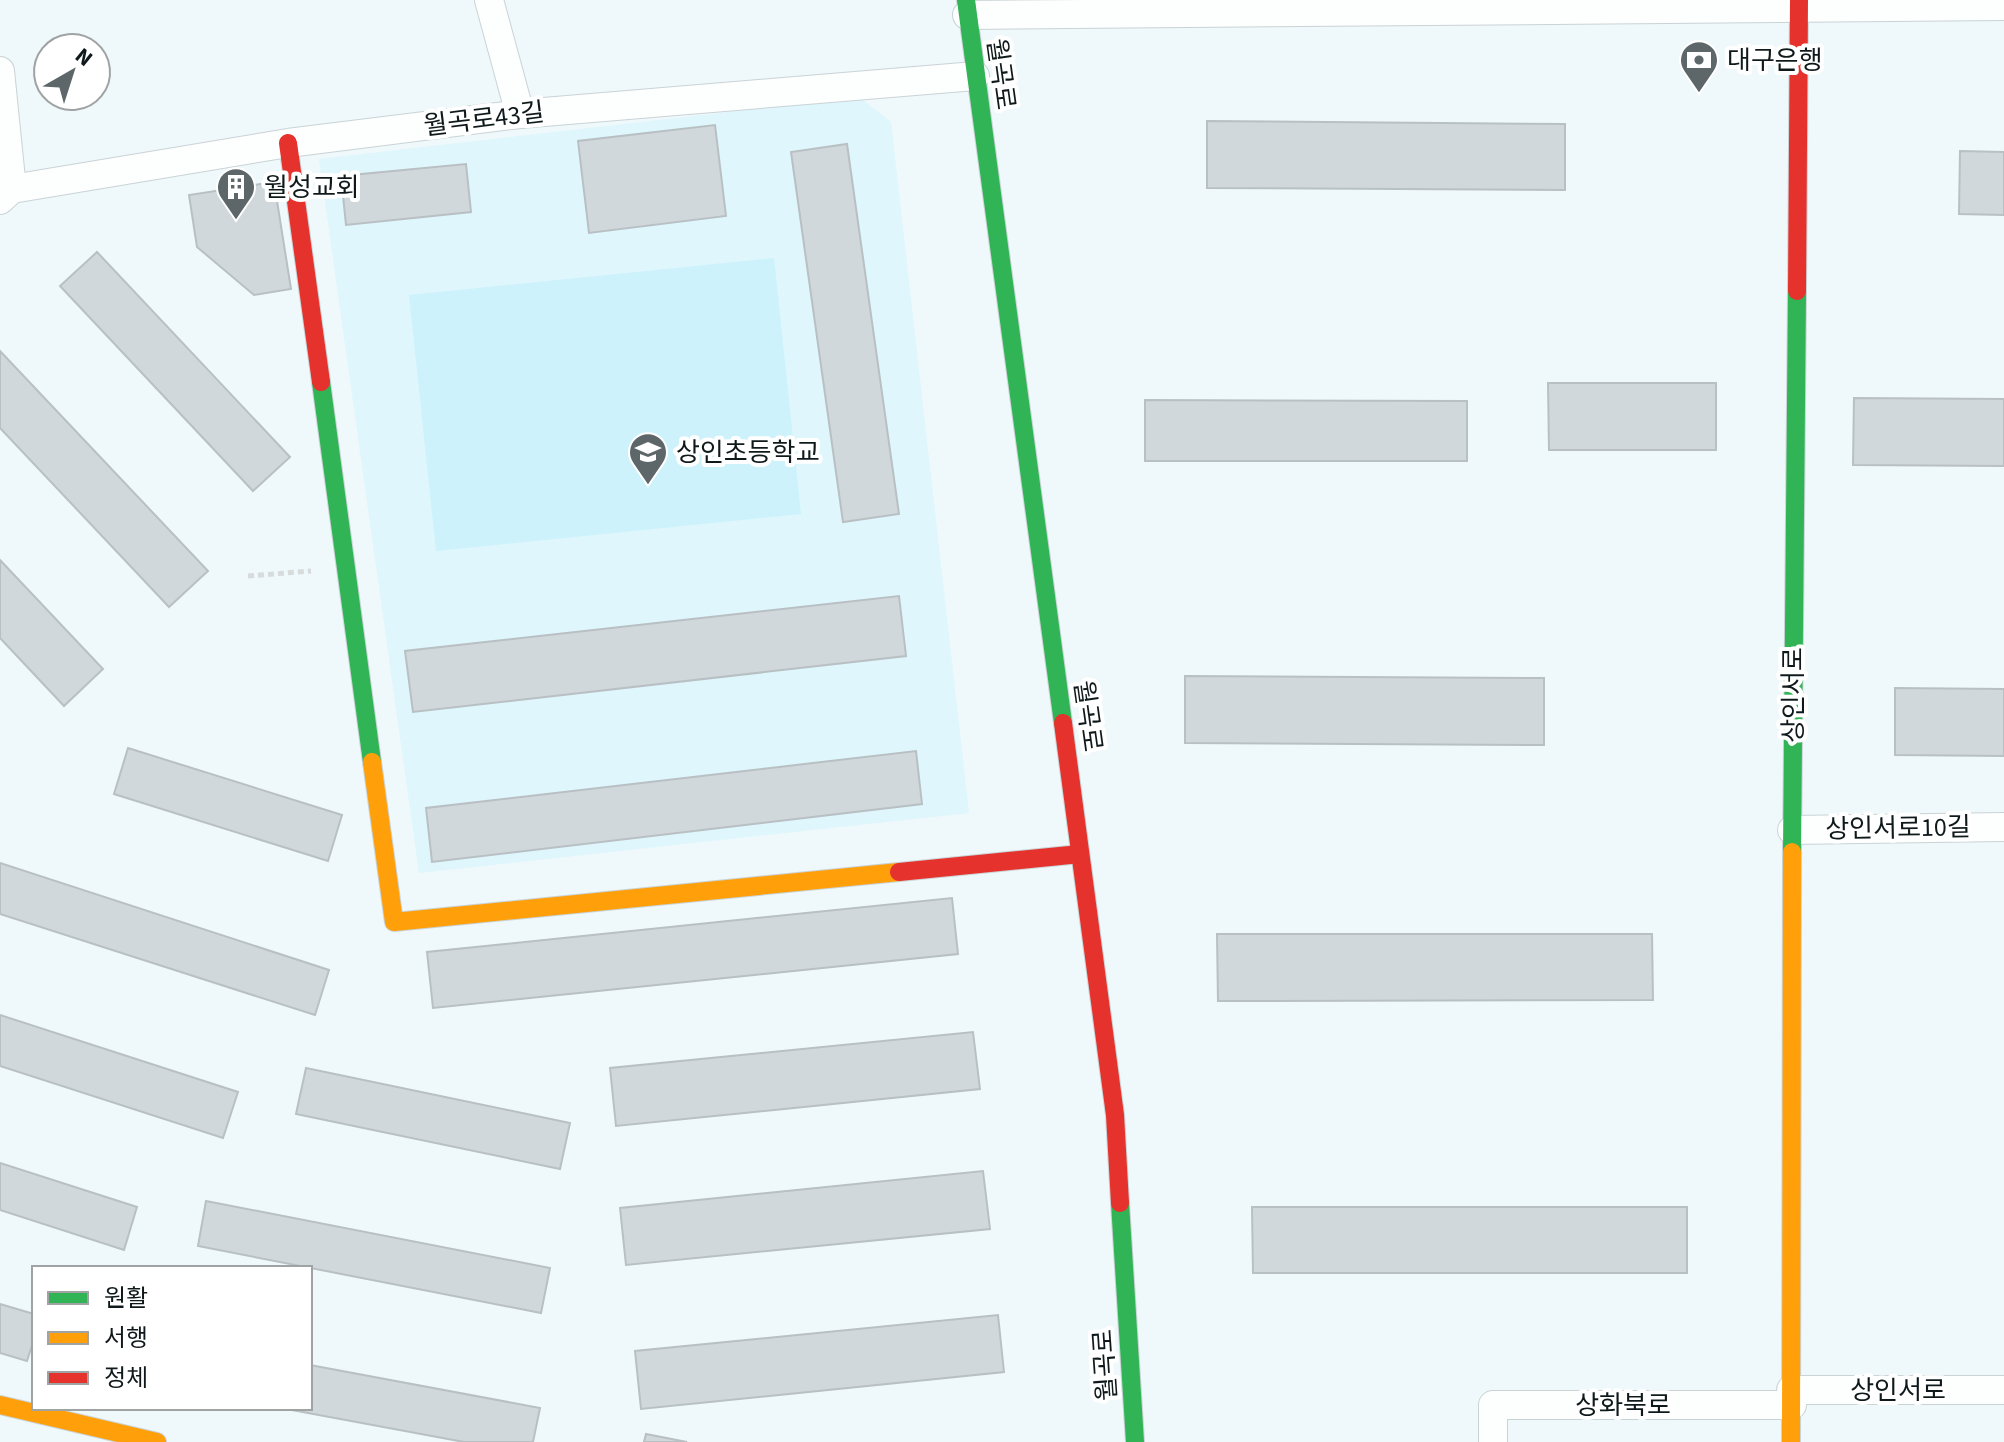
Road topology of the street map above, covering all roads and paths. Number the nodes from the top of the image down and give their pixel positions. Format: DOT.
graph roads {
  1 [pos="489,0"];
  2 [pos="1799,4"];
  3 [pos="2004,6"];
  4 [pos="966,7"];
  5 [pos="0,71"];
  6 [pos="975,76"];
  7 [pos="520,114"];
  8 [pos="288,143"];
  9 [pos="6,195"];
  10 [pos="346,568"];
  11 [pos="248,576"];
  12 [pos="2004,827"];
  13 [pos="1792,830"];
  14 [pos="1080,854"];
  15 [pos="2004,1390"];
  16 [pos="1792,1398"];
  17 [pos="0,1405"];
  18 [pos="157,1442"];
  19 [pos="1135,1442"];
  20 [pos="1493,1442"];
  21 [pos="1791,1442"];
  1 -- 7 [label="street"];
  2 -- 3 [label="street"];
  2 -- 4 [label="street"];
  2 -- 13 [label="street, 상인서로"];
  4 -- 6 [label="street, 월곡로"];
  5 -- 9 [label="street"];
  6 -- 7 [label="street, 월곡로43길"];
  6 -- 14 [label="street, 월곡로"];
  7 -- 8 [label="street, 월곡로43길"];
  8 -- 9 [label="street, 월곡로43길"];
  8 -- 10 [label="street"];
  10 -- 11 [label="path"];
  10 -- 14 [label="street"];
  12 -- 13 [label="street, 상인서로10길"];
  13 -- 16 [label="street, 상인서로"];
  14 -- 19 [label="street, 월곡로"];
  15 -- 16 [label="street, 상인서로"];
  16 -- 20 [label="street, 상화북로"];
  16 -- 21 [label="street, 상인서로"];
  17 -- 18 [label="street"];
}
